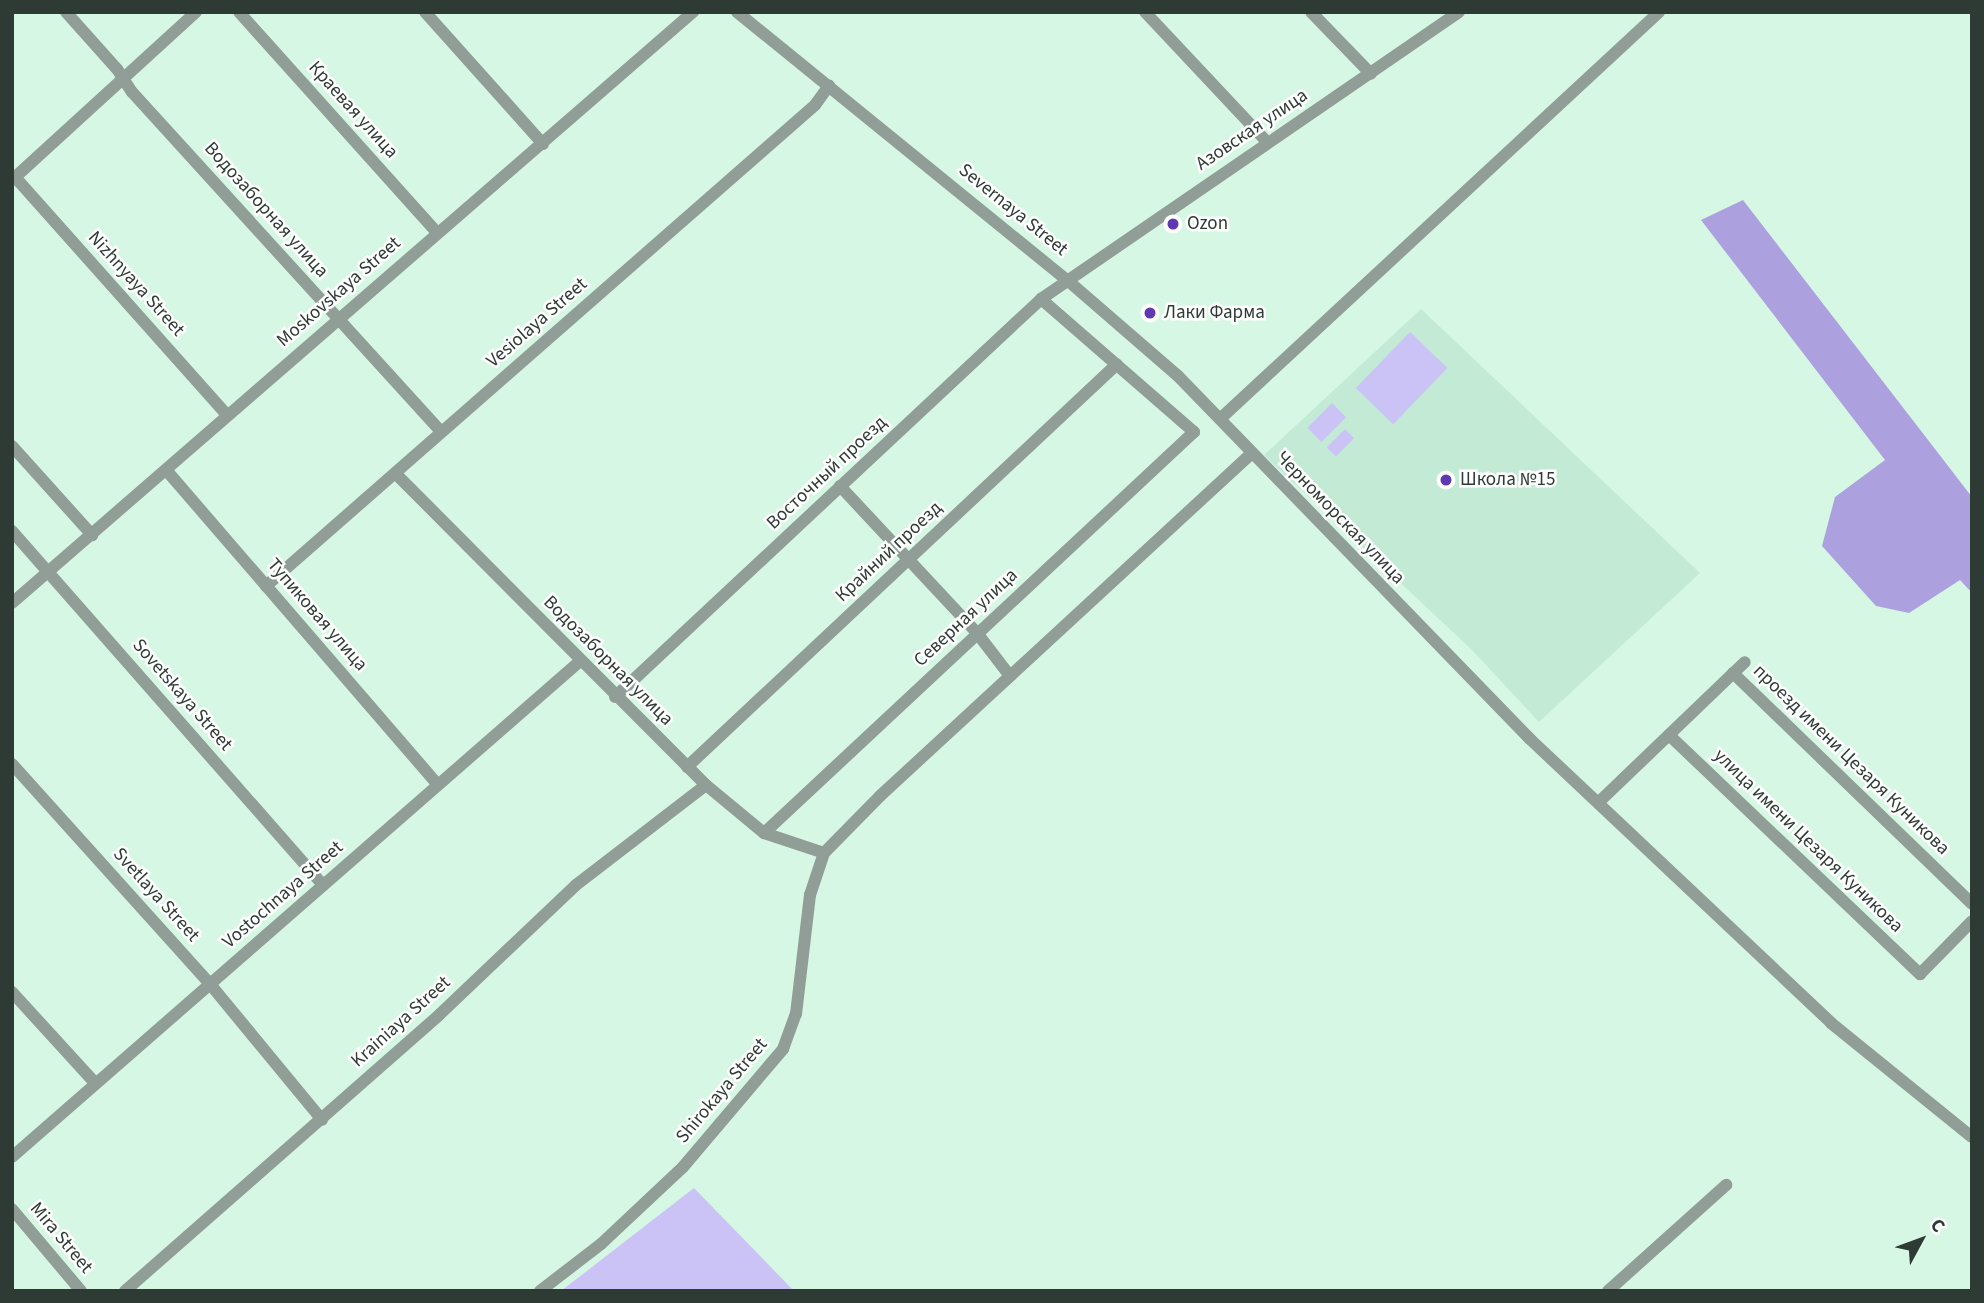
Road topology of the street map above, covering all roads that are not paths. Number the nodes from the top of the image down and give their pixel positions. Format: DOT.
graph roads {
  1 [pos="66,12"];
  2 [pos="196,12"];
  3 [pos="239,12"];
  4 [pos="425,12"];
  5 [pos="693,12"];
  6 [pos="737,12"];
  7 [pos="1145,12"];
  8 [pos="1311,12"];
  9 [pos="1459,12"];
  10 [pos="1658,12"];
  11 [pos="1371,74"];
  12 [pos="123,79"];
  13 [pos="829,86"];
  14 [pos="1267,142"];
  15 [pos="543,144"];
  16 [pos="14,179"];
  17 [pos="438,233"];
  18 [pos="1066,279"];
  19 [pos="1041,299"];
  20 [pos="338,318"];
  21 [pos="1117,364"];
  22 [pos="228,415"];
  23 [pos="1220,419"];
  24 [pos="441,432"];
  25 [pos="12,446"];
  26 [pos="1252,453"];
  27 [pos="167,471"];
  28 [pos="396,474"];
  29 [pos="840,486"];
  30 [pos="12,531"];
  31 [pos="92,535"];
  32 [pos="909,559"];
  33 [pos="48,572"];
  34 [pos="266,586"];
  35 [pos="12,603"];
  36 [pos="977,633"];
  37 [pos="579,662"];
  38 [pos="1745,662"];
  39 [pos="1733,673"];
  40 [pos="1010,676"];
  41 [pos="615,697"];
  42 [pos="1669,735"];
  43 [pos="12,764"];
  44 [pos="687,767"];
  45 [pos="437,784"];
  46 [pos="706,785"];
  47 [pos="1601,800"];
  48 [pos="764,832"];
  49 [pos="824,853"];
  50 [pos="323,885"];
  51 [pos="1972,904"];
  52 [pos="1972,921"];
  53 [pos="210,985"];
  54 [pos="12,992"];
  55 [pos="95,1083"];
  56 [pos="322,1120"];
  57 [pos="1972,1137"];
  58 [pos="12,1157"];
  59 [pos="1726,1185"];
  60 [pos="12,1209"];
  61 [pos="72,1288"];
  62 [pos="125,1291"];
  63 [pos="540,1291"];
  64 [pos="1608,1291"];
  1 -- 12 [label="street, Водозаборная улица"];
  2 -- 12 [label="street"];
  3 -- 17 [label="street, Краевая улица"];
  4 -- 15 [label="street"];
  5 -- 15 [label="street, Moskovskaya Street"];
  6 -- 13 [label="street, Severnaya Street"];
  7 -- 14 [label="street"];
  8 -- 11 [label="street"];
  9 -- 11 [label="street, Азовская улица"];
  10 -- 23 [label="street"];
  11 -- 14 [label="street, Азовская улица"];
  12 -- 16 [label="street"];
  12 -- 20 [label="street, Водозаборная улица"];
  13 -- 18 [label="street, Severnaya Street"];
  13 -- 24 [label="street, Vesiolaya Street"];
  14 -- 18 [label="street, Азовская улица"];
  15 -- 17 [label="street, Moskovskaya Street"];
  16 -- 22 [label="street, Nizhnyaya Street"];
  17 -- 20 [label="street, Moskovskaya Street"];
  18 -- 19 [label="street, Восточный проезд"];
  18 -- 23 [label="street, Severnaya Street"];
  19 -- 21 [label="street"];
  19 -- 29 [label="street, Восточный проезд"];
  20 -- 22 [label="street, Moskovskaya Street"];
  20 -- 24 [label="street, Водозаборная улица"];
  21 -- 32 [label="street, Крайний проезд"];
  21 -- 36 [label="street, Северная улица"];
  22 -- 27 [label="street, Moskovskaya Street"];
  23 -- 26 [label="street, Severnaya Street"];
  24 -- 28 [label="street, Vesiolaya Street"];
  25 -- 31 [label="street"];
  26 -- 40 [label="street"];
  26 -- 47 [label="street, Черноморская улица"];
  27 -- 31 [label="street, Moskovskaya Street"];
  27 -- 34 [label="street, Тупиковая улица"];
  28 -- 34 [label="street, Vesiolaya Street"];
  28 -- 37 [label="street, Водозаборная улица"];
  29 -- 32 [label="street"];
  29 -- 41 [label="street, Восточный проезд"];
  30 -- 33 [label="street, Sovetskaya Street"];
  31 -- 33 [label="street, Moskovskaya Street"];
  32 -- 36 [label="street"];
  32 -- 44 [label="street, Крайний проезд"];
  33 -- 35 [label="street, Moskovskaya Street"];
  33 -- 50 [label="street, Sovetskaya Street"];
  34 -- 45 [label="street, Тупиковая улица"];
  36 -- 40 [label="street"];
  36 -- 48 [label="street, Северная улица"];
  37 -- 41 [label="street, Водозаборная улица"];
  37 -- 45 [label="street, Vostochnaya Street"];
  38 -- 39 [label="street"];
  39 -- 42 [label="street"];
  39 -- 51 [label="street, проезд имени Цезаря Куникова"];
  40 -- 49 [label="street"];
  41 -- 44 [label="street, Водозаборная улица"];
  42 -- 47 [label="street"];
  42 -- 52 [label="street, улица имени Цезаря Куникова"];
  43 -- 53 [label="street, Svetlaya Street"];
  44 -- 46 [label="street, Водозаборная улица"];
  45 -- 50 [label="street, Vostochnaya Street"];
  46 -- 48 [label="street, Водозаборная улица"];
  46 -- 56 [label="street, Krainiaya Street"];
  47 -- 57 [label="street, Черноморская улица"];
  48 -- 49 [label="street, Водозаборная улица"];
  49 -- 63 [label="street, Shirokaya Street"];
  50 -- 53 [label="street, Vostochnaya Street"];
  53 -- 55 [label="street, Vostochnaya Street"];
  53 -- 56 [label="street, Svetlaya Street"];
  54 -- 55 [label="street"];
  55 -- 58 [label="street, Vostochnaya Street"];
  56 -- 62 [label="street, Krainiaya Street"];
  59 -- 64 [label="street"];
  60 -- 61 [label="street, Mira Street"];
}
